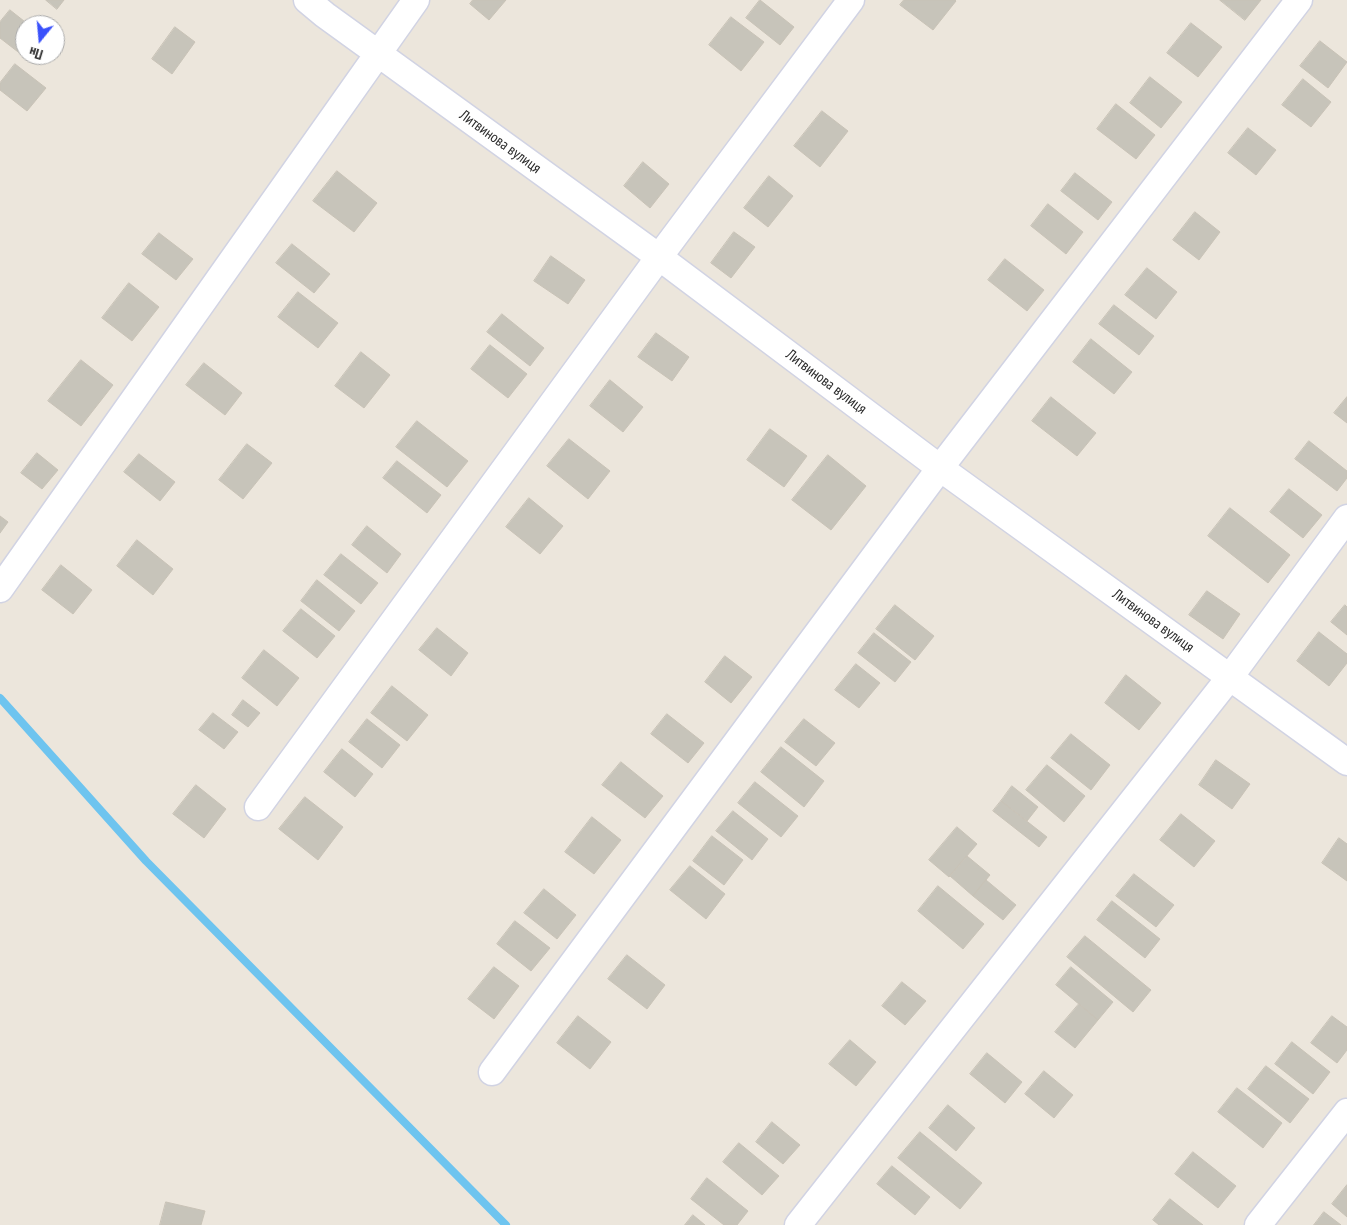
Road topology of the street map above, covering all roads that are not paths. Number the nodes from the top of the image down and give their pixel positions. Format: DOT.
graph roads {
  1 [pos="307,0"];
  2 [pos="416,0"];
  3 [pos="851,0"];
  4 [pos="1299,0"];
  5 [pos="377,52"];
  6 [pos="659,257"];
  7 [pos="940,468"];
  8 [pos="1347,518"];
  9 [pos="0,589"];
  10 [pos="1230,677"];
  11 [pos="1347,762"];
  12 [pos="258,807"];
  13 [pos="492,1072"];
  14 [pos="1347,1112"];
  15 [pos="798,1225"];
  16 [pos="1258,1225"];
  1 -- 5 [label="street, Литвинова вулиця"];
  2 -- 5 [label="street"];
  3 -- 6 [label="street"];
  4 -- 7 [label="street"];
  5 -- 6 [label="street, Литвинова вулиця"];
  5 -- 9 [label="street"];
  6 -- 7 [label="street, Литвинова вулиця"];
  6 -- 12 [label="street"];
  7 -- 10 [label="street, Литвинова вулиця"];
  7 -- 13 [label="street"];
  8 -- 10 [label="street"];
  10 -- 11 [label="street, Литвинова вулиця"];
  10 -- 15 [label="street"];
  14 -- 16 [label="street"];
}
